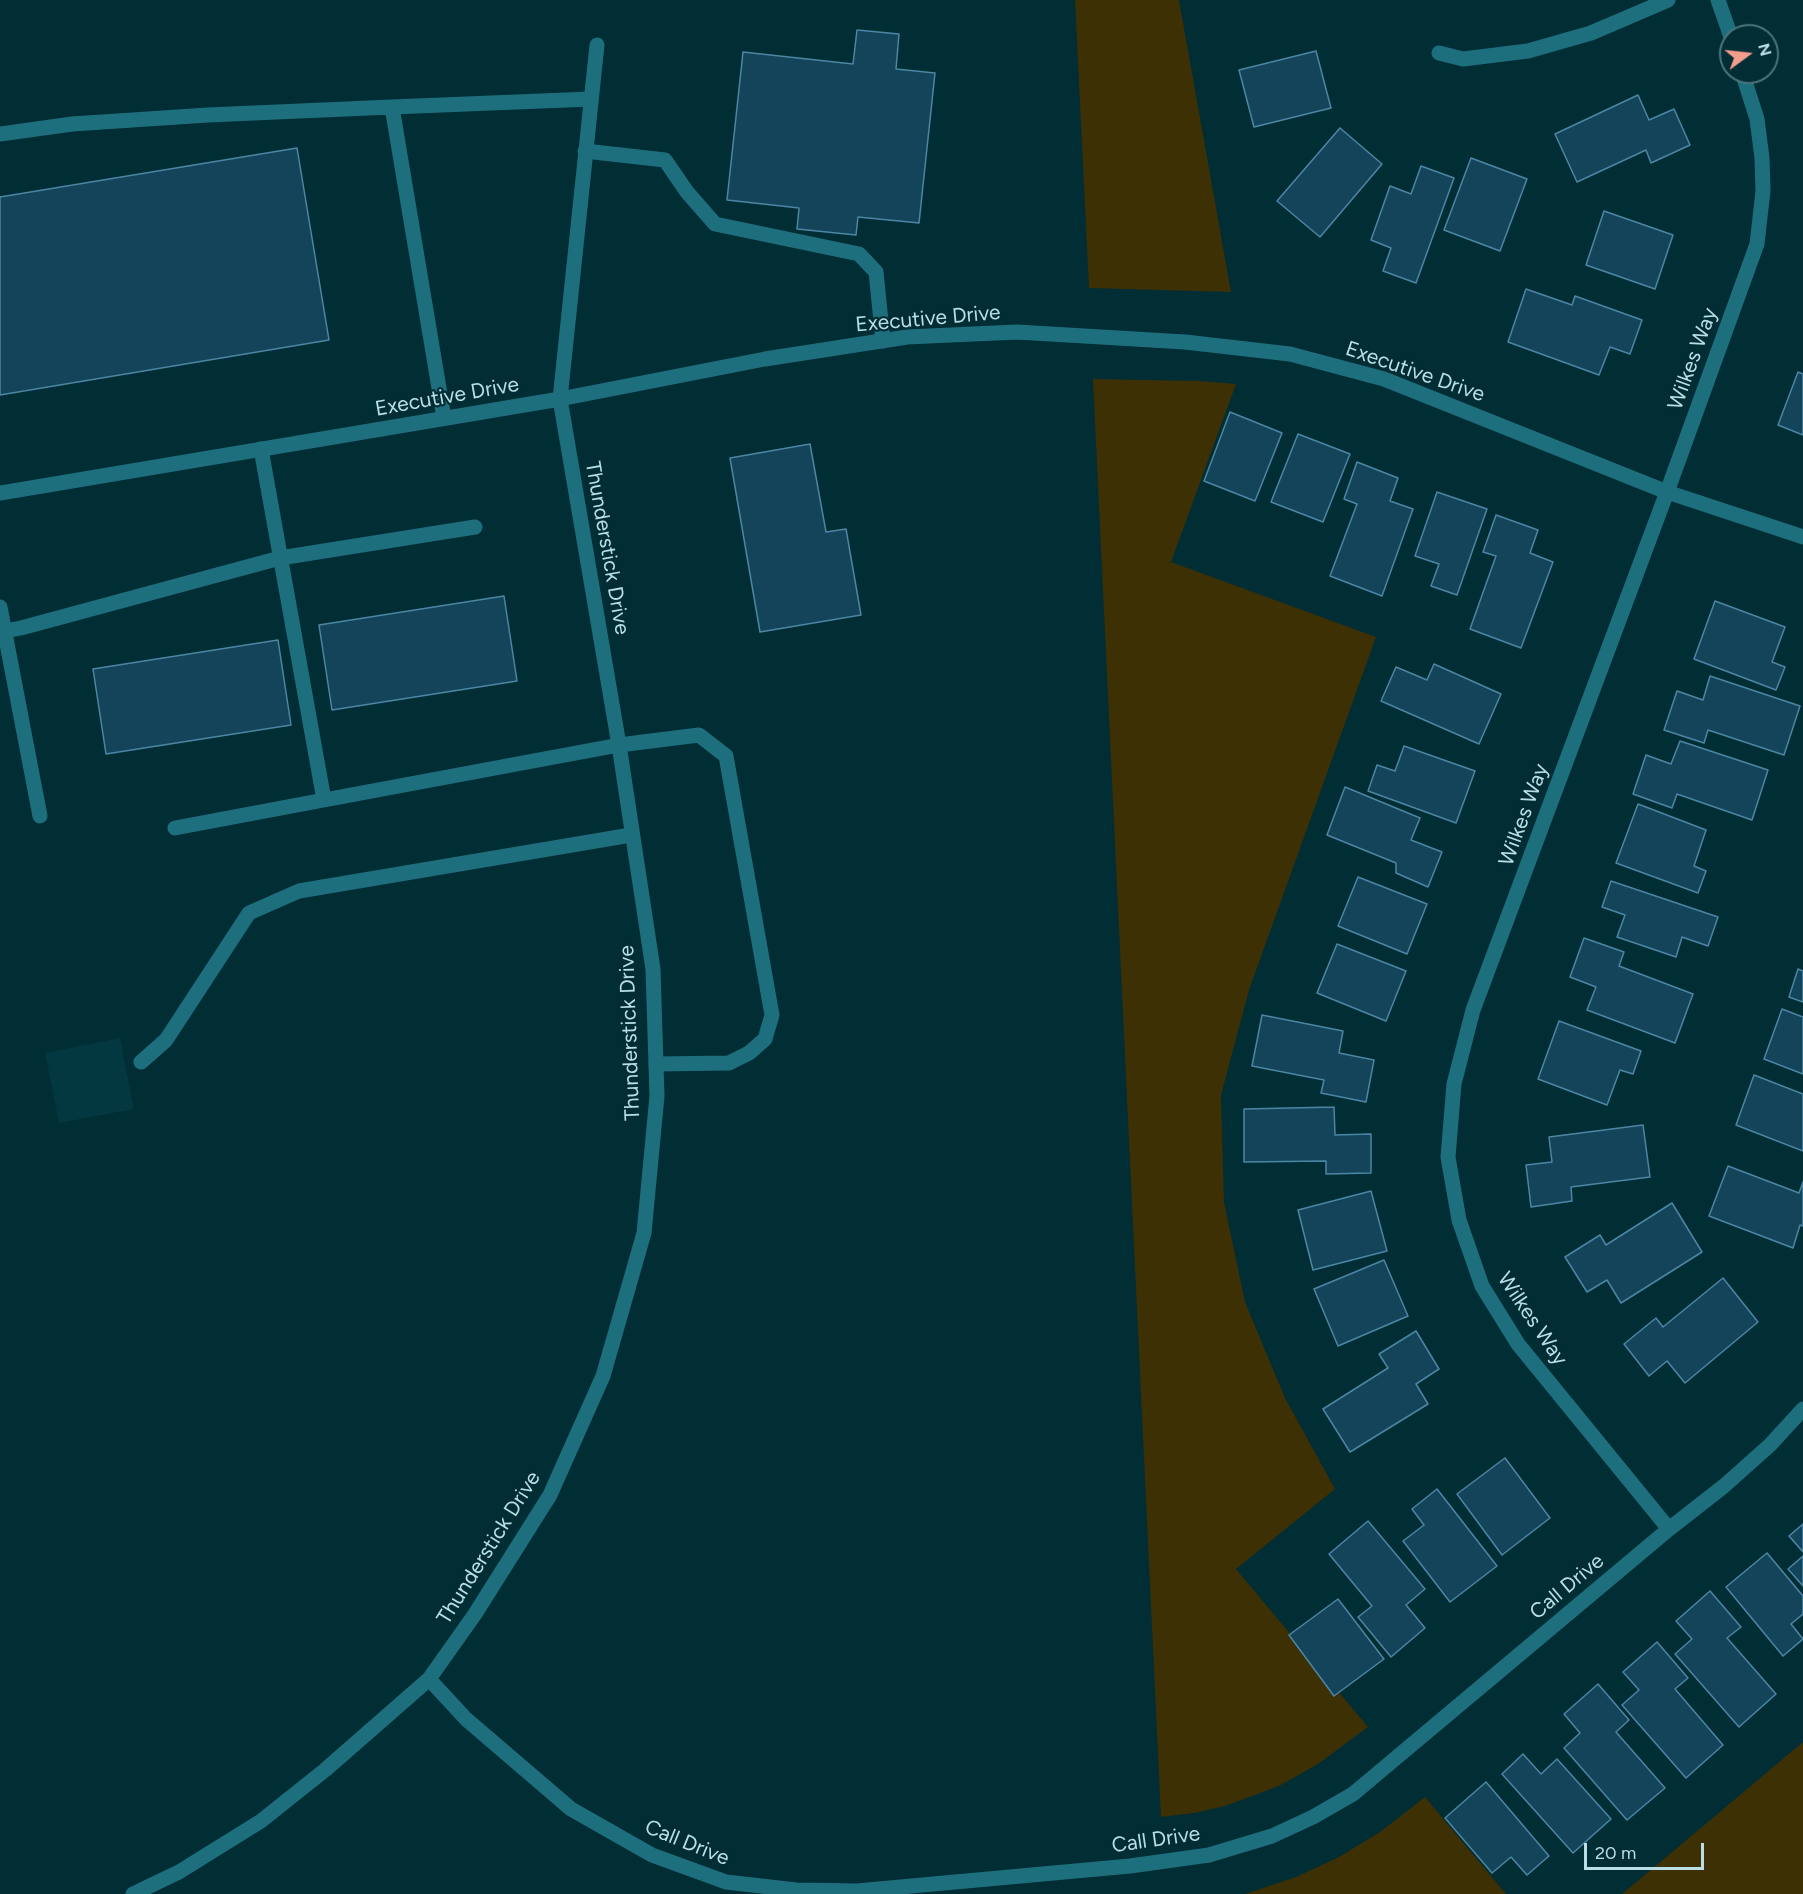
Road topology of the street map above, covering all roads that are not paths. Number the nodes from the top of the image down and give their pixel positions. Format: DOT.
graph roads {
  1 [pos="1668,0"];
  2 [pos="1718,0"];
  3 [pos="1726,24"];
  4 [pos="597,45"];
  5 [pos="1439,53"];
  6 [pos="1746,84"];
  7 [pos="591,99"];
  8 [pos="392,107"];
  9 [pos="0,134"];
  10 [pos="585,151"];
  11 [pos="883,341"];
  12 [pos="560,399"];
  13 [pos="444,418"];
  14 [pos="261,449"];
  15 [pos="1667,492"];
  16 [pos="0,493"];
  17 [pos="475,527"];
  18 [pos="1803,537"];
  19 [pos="280,558"];
  20 [pos="0,607"];
  21 [pos="2,631"];
  22 [pos="619,745"];
  23 [pos="324,800"];
  24 [pos="40,816"];
  25 [pos="175,828"];
  26 [pos="631,835"];
  27 [pos="141,1062"];
  28 [pos="656,1064"];
  29 [pos="1803,1409"];
  30 [pos="1669,1529"];
  31 [pos="429,1678"];
  32 [pos="133,1894"];
  1 -- 5 [label="street"];
  2 -- 3 [label="street"];
  4 -- 7 [label="street, Thunderstick Drive"];
  6 -- 15 [label="street, Wilkes Way"];
  7 -- 8 [label="street"];
  7 -- 10 [label="street, Thunderstick Drive"];
  8 -- 9 [label="street"];
  8 -- 13 [label="street"];
  10 -- 11 [label="street"];
  10 -- 12 [label="street, Thunderstick Drive"];
  11 -- 12 [label="street, Executive Drive"];
  11 -- 15 [label="street, Executive Drive"];
  12 -- 13 [label="street, Executive Drive"];
  12 -- 22 [label="street, Thunderstick Drive"];
  13 -- 14 [label="street, Executive Drive"];
  14 -- 16 [label="street, Executive Drive"];
  14 -- 19 [label="street"];
  15 -- 18 [label="street, Executive Drive"];
  15 -- 30 [label="street, Wilkes Way"];
  17 -- 19 [label="street"];
  19 -- 21 [label="street"];
  19 -- 23 [label="street"];
  20 -- 21 [label="street"];
  21 -- 24 [label="street"];
  22 -- 23 [label="street"];
  22 -- 26 [label="street, Thunderstick Drive"];
  22 -- 28 [label="street"];
  23 -- 25 [label="street"];
  26 -- 27 [label="street"];
  26 -- 28 [label="street, Thunderstick Drive"];
  28 -- 31 [label="street, Thunderstick Drive"];
  29 -- 30 [label="street, Call Drive"];
  30 -- 31 [label="street, Call Drive"];
  31 -- 32 [label="street, Thunderstick Drive"];
}
